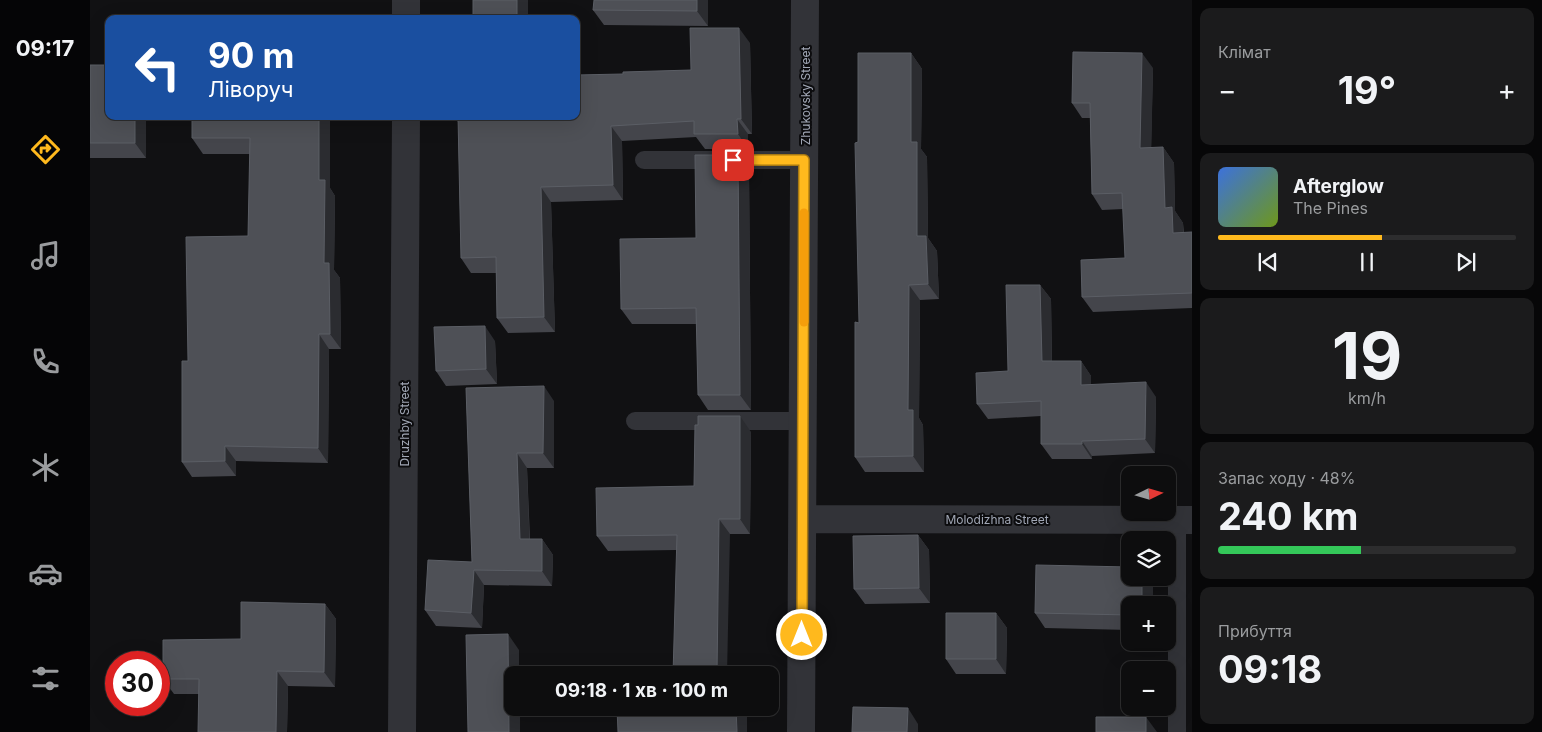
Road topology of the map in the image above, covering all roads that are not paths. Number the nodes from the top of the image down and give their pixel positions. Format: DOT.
graph roads {
  1 [pos="406,0"];
  2 [pos="805,0"];
  3 [pos="406,15"];
  4 [pos="406,120"];
  5 [pos="644,160"];
  6 [pos="804,160"];
  7 [pos="635,420"];
  8 [pos="803,421"];
  9 [pos="803,519"];
  10 [pos="1184,520"];
  11 [pos="402,732"];
  12 [pos="801,732"];
  13 [pos="1177,732"];
  1 -- 3 [label="street"];
  2 -- 6 [label="street, Zhukovsky Street"];
  4 -- 11 [label="street, Druzhby Street"];
  5 -- 6 [label="lane"];
  6 -- 8 [label="street, Zhukovsky Street"];
  7 -- 8 [label="lane"];
  8 -- 9 [label="street, Zhukovsky Street"];
  9 -- 10 [label="street, Molodizhna Street"];
  9 -- 12 [label="street, Zhukovsky Street"];
  10 -- 13 [label="lane"];
}
